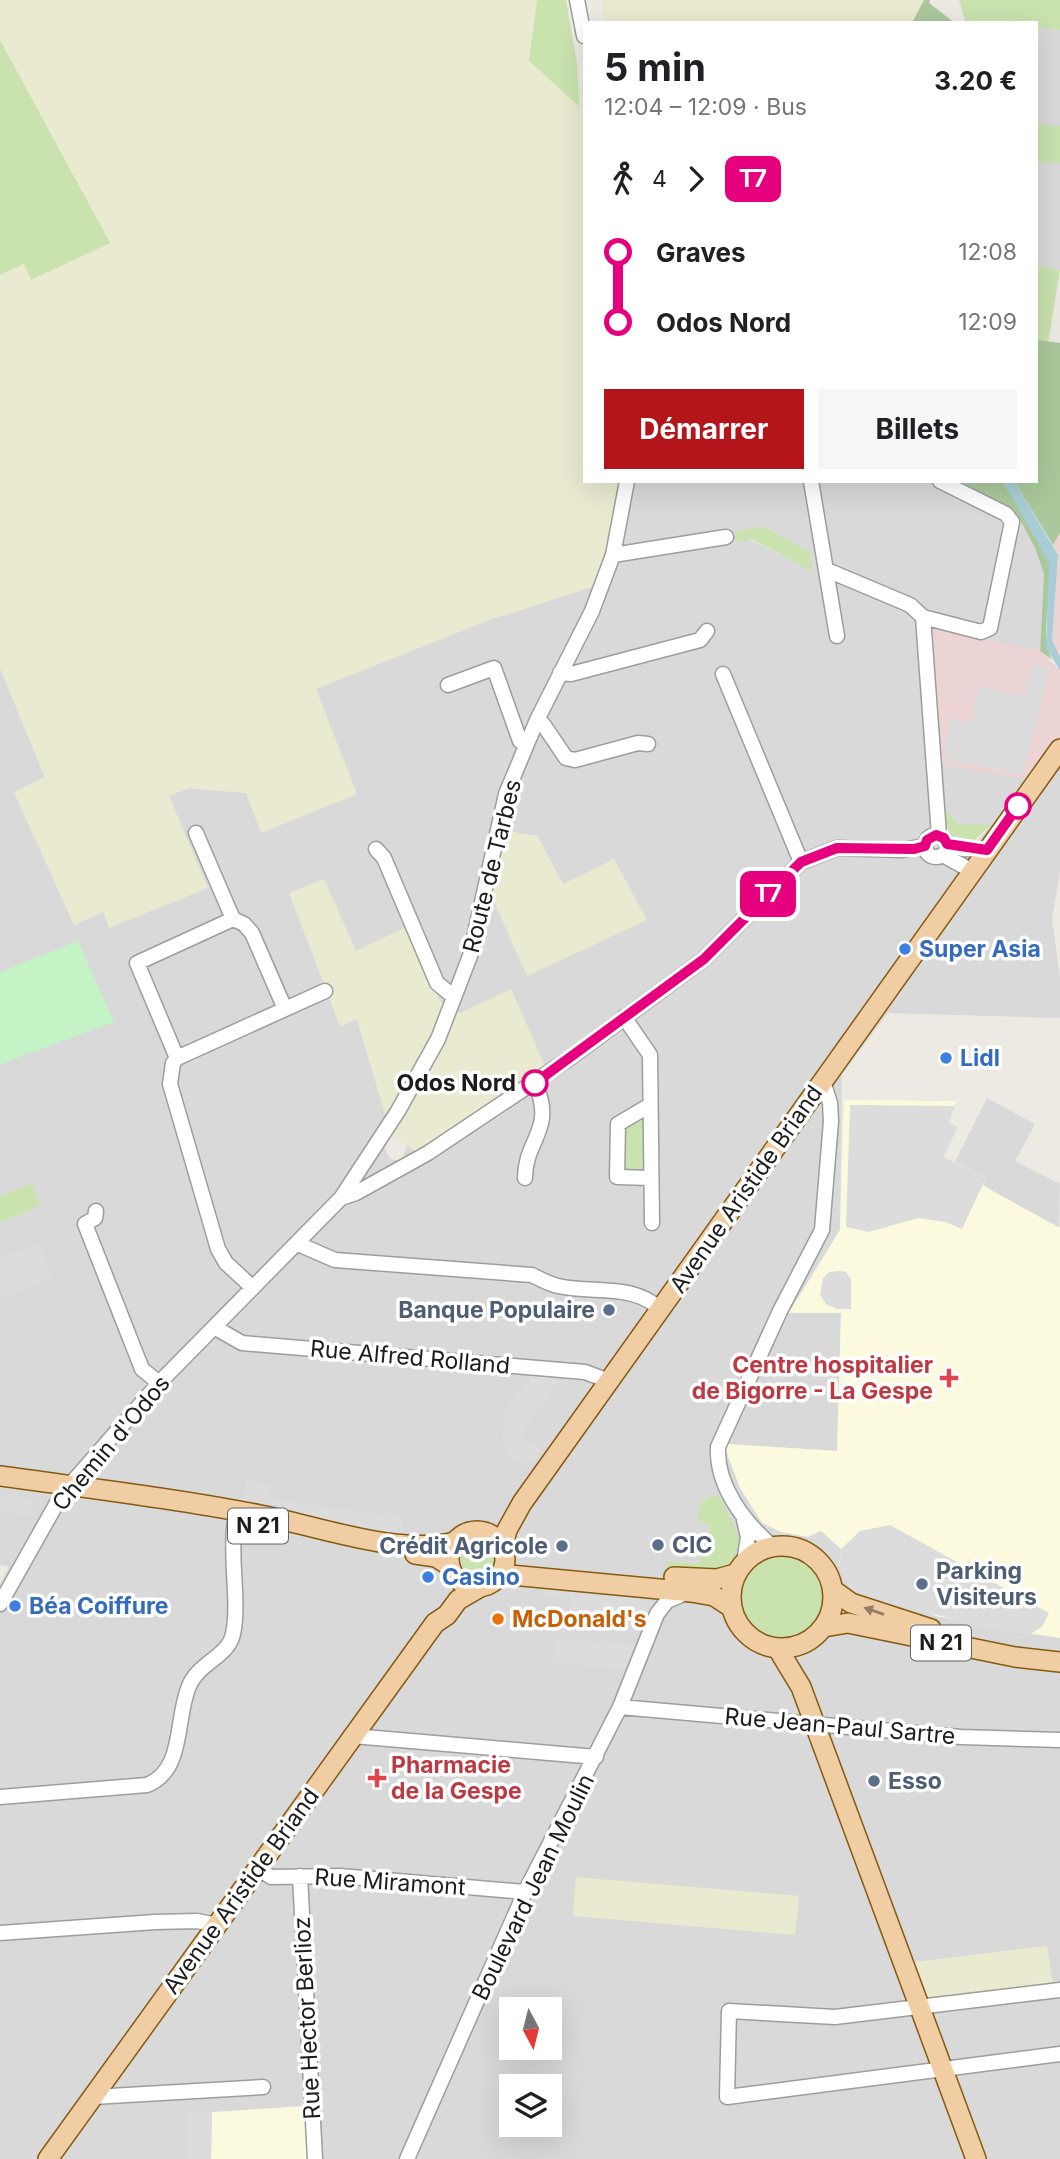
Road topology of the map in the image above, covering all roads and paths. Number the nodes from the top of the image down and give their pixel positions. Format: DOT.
graph roads {
  1 [pos="578,0"];
  2 [pos="583,30"];
  3 [pos="627,483"];
  4 [pos="811,483"];
  5 [pos="944,483"];
  6 [pos="726,537"];
  7 [pos="613,555"];
  8 [pos="827,570"];
  9 [pos="923,617"];
  10 [pos="707,631"];
  11 [pos="837,636"];
  12 [pos="560,673"];
  13 [pos="723,674"];
  14 [pos="448,685"];
  15 [pos="537,720"];
  16 [pos="526,744"];
  17 [pos="648,744"];
  18 [pos="1060,749"];
  19 [pos="196,833"];
  20 [pos="943,845"];
  21 [pos="376,849"];
  22 [pos="987,850"];
  23 [pos="801,862"];
  24 [pos="971,873"];
  25 [pos="233,919"];
  26 [pos="326,991"];
  27 [pos="454,997"];
  28 [pos="285,1009"];
  29 [pos="624,1017"];
  30 [pos="177,1058"];
  31 [pos="823,1081"];
  32 [pos="535,1083"];
  33 [pos="650,1105"];
  34 [pos="369,1158"];
  35 [pos="410,1163"];
  36 [pos="525,1178"];
  37 [pos="651,1178"];
  38 [pos="382,1179"];
  39 [pos="341,1198"];
  40 [pos="96,1211"];
  41 [pos="652,1223"];
  42 [pos="298,1244"];
  43 [pos="252,1287"];
  44 [pos="660,1309"];
  45 [pos="214,1327"];
  46 [pos="609,1381"];
  47 [pos="159,1383"];
  48 [pos="0,1476"];
  49 [pos="0,1485"];
  50 [pos="66,1490"];
  51 [pos="522,1503"];
  52 [pos="744,1518"];
  53 [pos="235,1520"];
  54 [pos="478,1531"];
  55 [pos="455,1542"];
  56 [pos="772,1546"];
  57 [pos="504,1551"];
  58 [pos="740,1568"];
  59 [pos="451,1569"];
  60 [pos="500,1574"];
  61 [pos="629,1584"];
  62 [pos="482,1586"];
  63 [pos="833,1590"];
  64 [pos="691,1592"];
  65 [pos="0,1604"];
  66 [pos="731,1607"];
  67 [pos="657,1614"];
  68 [pos="435,1623"];
  69 [pos="824,1627"];
  70 [pos="805,1643"];
  71 [pos="778,1648"];
  72 [pos="1060,1651"];
  73 [pos="1060,1662"];
  74 [pos="801,1687"];
  75 [pos="620,1707"];
  76 [pos="815,1725"];
  77 [pos="353,1736"];
  78 [pos="1060,1740"];
  79 [pos="596,1758"];
  80 [pos="0,1797"];
  81 [pos="258,1868"];
  82 [pos="300,1876"];
  83 [pos="525,1892"];
  84 [pos="218,1925"];
  85 [pos="0,1933"];
  86 [pos="1060,1990"];
  87 [pos="919,2007"];
  88 [pos="1060,2053"];
  89 [pos="942,2069"];
  90 [pos="263,2087"];
  91 [pos="93,2097"];
  92 [pos="48,2159"];
  93 [pos="315,2159"];
  94 [pos="407,2159"];
  95 [pos="976,2159"];
  1 -- 2 [label="street"];
  3 -- 7 [label="street, Route de Tarbes"];
  4 -- 8 [label="street"];
  5 -- 9 [label="street"];
  6 -- 7 [label="street"];
  7 -- 12 [label="street, Route de Tarbes"];
  8 -- 9 [label="street"];
  8 -- 11 [label="street"];
  9 -- 20 [label="street"];
  10 -- 12 [label="street"];
  12 -- 15 [label="street, Route de Tarbes"];
  13 -- 23 [label="street"];
  14 -- 16 [label="street"];
  15 -- 16 [label="street, Route de Tarbes"];
  15 -- 17 [label="street"];
  16 -- 27 [label="street, Route de Tarbes"];
  18 -- 22 [label="main road, Avenue Aristide Briand"];
  19 -- 25 [label="street"];
  20 -- 22 [label="street"];
  20 -- 23 [label="street"];
  20 -- 24 [label="street"];
  21 -- 27 [label="street"];
  22 -- 24 [label="main road, Avenue Aristide Briand"];
  23 -- 29 [label="street"];
  24 -- 31 [label="main road, Avenue Aristide Briand"];
  25 -- 28 [label="street"];
  25 -- 30 [label="street"];
  26 -- 28 [label="street"];
  27 -- 34 [label="street, Route de Tarbes"];
  28 -- 30 [label="street"];
  29 -- 32 [label="street"];
  29 -- 33 [label="street"];
  30 -- 43 [label="street"];
  31 -- 44 [label="main road, Avenue Aristide Briand"];
  31 -- 52 [label="street"];
  32 -- 35 [label="street"];
  32 -- 36 [label="street"];
  33 -- 37 [label="street"];
  33 -- 37 [label="street"];
  34 -- 35 [label="street"];
  34 -- 38 [label="street"];
  34 -- 39 [label="street, Route de Tarbes"];
  35 -- 38 [label="street"];
  37 -- 41 [label="street"];
  38 -- 39 [label="street"];
  39 -- 42 [label="street, Route de Tarbes"];
  40 -- 47 [label="street"];
  42 -- 43 [label="street, Chemin d'Odos"];
  42 -- 44 [label="street"];
  43 -- 45 [label="street, Chemin d'Odos"];
  44 -- 46 [label="main road, Avenue Aristide Briand"];
  45 -- 46 [label="street, Rue Alfred Rolland"];
  45 -- 47 [label="street, Chemin d'Odos"];
  46 -- 51 [label="main road, Avenue Aristide Briand"];
  47 -- 50 [label="street, Chemin d'Odos"];
  48 -- 50 [label="main road, N 21"];
  49 -- 50 [label="main road, N 21"];
  50 -- 53 [label="main road, N 21"];
  50 -- 55 [label="main road, N 21"];
  50 -- 65 [label="street, Chemin d'Odos"];
  51 -- 54 [label="main road, Avenue Aristide Briand"];
  51 -- 57 [label="main road, Avenue Aristide Briand"];
  52 -- 56 [label="street"];
  52 -- 58 [label="street"];
  53 -- 59 [label="main road, N 21"];
  53 -- 80 [label="street"];
  54 -- 55 [label="main road"];
  54 -- 57 [label="main road"];
  55 -- 59 [label="main road"];
  56 -- 58 [label="main road"];
  56 -- 63 [label="main road"];
  57 -- 58 [label="main road"];
  57 -- 60 [label="main road"];
  58 -- 66 [label="main road"];
  59 -- 62 [label="main road"];
  59 -- 68 [label="main road, Avenue Aristide Briand"];
  60 -- 61 [label="main road"];
  60 -- 62 [label="main road"];
  61 -- 64 [label="main road"];
  61 -- 67 [label="street"];
  62 -- 68 [label="main road, Avenue Aristide Briand"];
  63 -- 69 [label="main road"];
  72 -- 63 [label="main road, N 21, one-way"];
  64 -- 66 [label="main road"];
  64 -- 67 [label="street"];
  66 -- 71 [label="main road"];
  67 -- 75 [label="street, Boulevard Jean Moulin"];
  68 -- 77 [label="main road, Avenue Aristide Briand"];
  69 -- 70 [label="main road"];
  69 -- 73 [label="main road, N 21"];
  70 -- 71 [label="main road"];
  70 -- 74 [label="main road"];
  71 -- 74 [label="main road"];
  74 -- 76 [label="main road"];
  75 -- 76 [label="street, Rue Jean-Paul Sartre"];
  75 -- 79 [label="street, Boulevard Jean Moulin"];
  76 -- 78 [label="street, Rue Jean-Paul Sartre"];
  76 -- 87 [label="main road"];
  77 -- 79 [label="street"];
  77 -- 81 [label="main road, Avenue Aristide Briand"];
  79 -- 83 [label="street, Boulevard Jean Moulin"];
  81 -- 82 [label="street, Rue Miramont"];
  81 -- 84 [label="main road, Avenue Aristide Briand"];
  82 -- 83 [label="street, Rue Miramont"];
  82 -- 93 [label="street, Rue Hector Berlioz"];
  83 -- 94 [label="street, Boulevard Jean Moulin"];
  84 -- 85 [label="street"];
  84 -- 91 [label="main road, Avenue Aristide Briand"];
  86 -- 87 [label="street"];
  87 -- 89 [label="main road"];
  87 -- 89 [label="street"];
  88 -- 89 [label="street"];
  89 -- 95 [label="main road"];
  90 -- 91 [label="street"];
  91 -- 92 [label="main road, Avenue Aristide Briand"];
}
